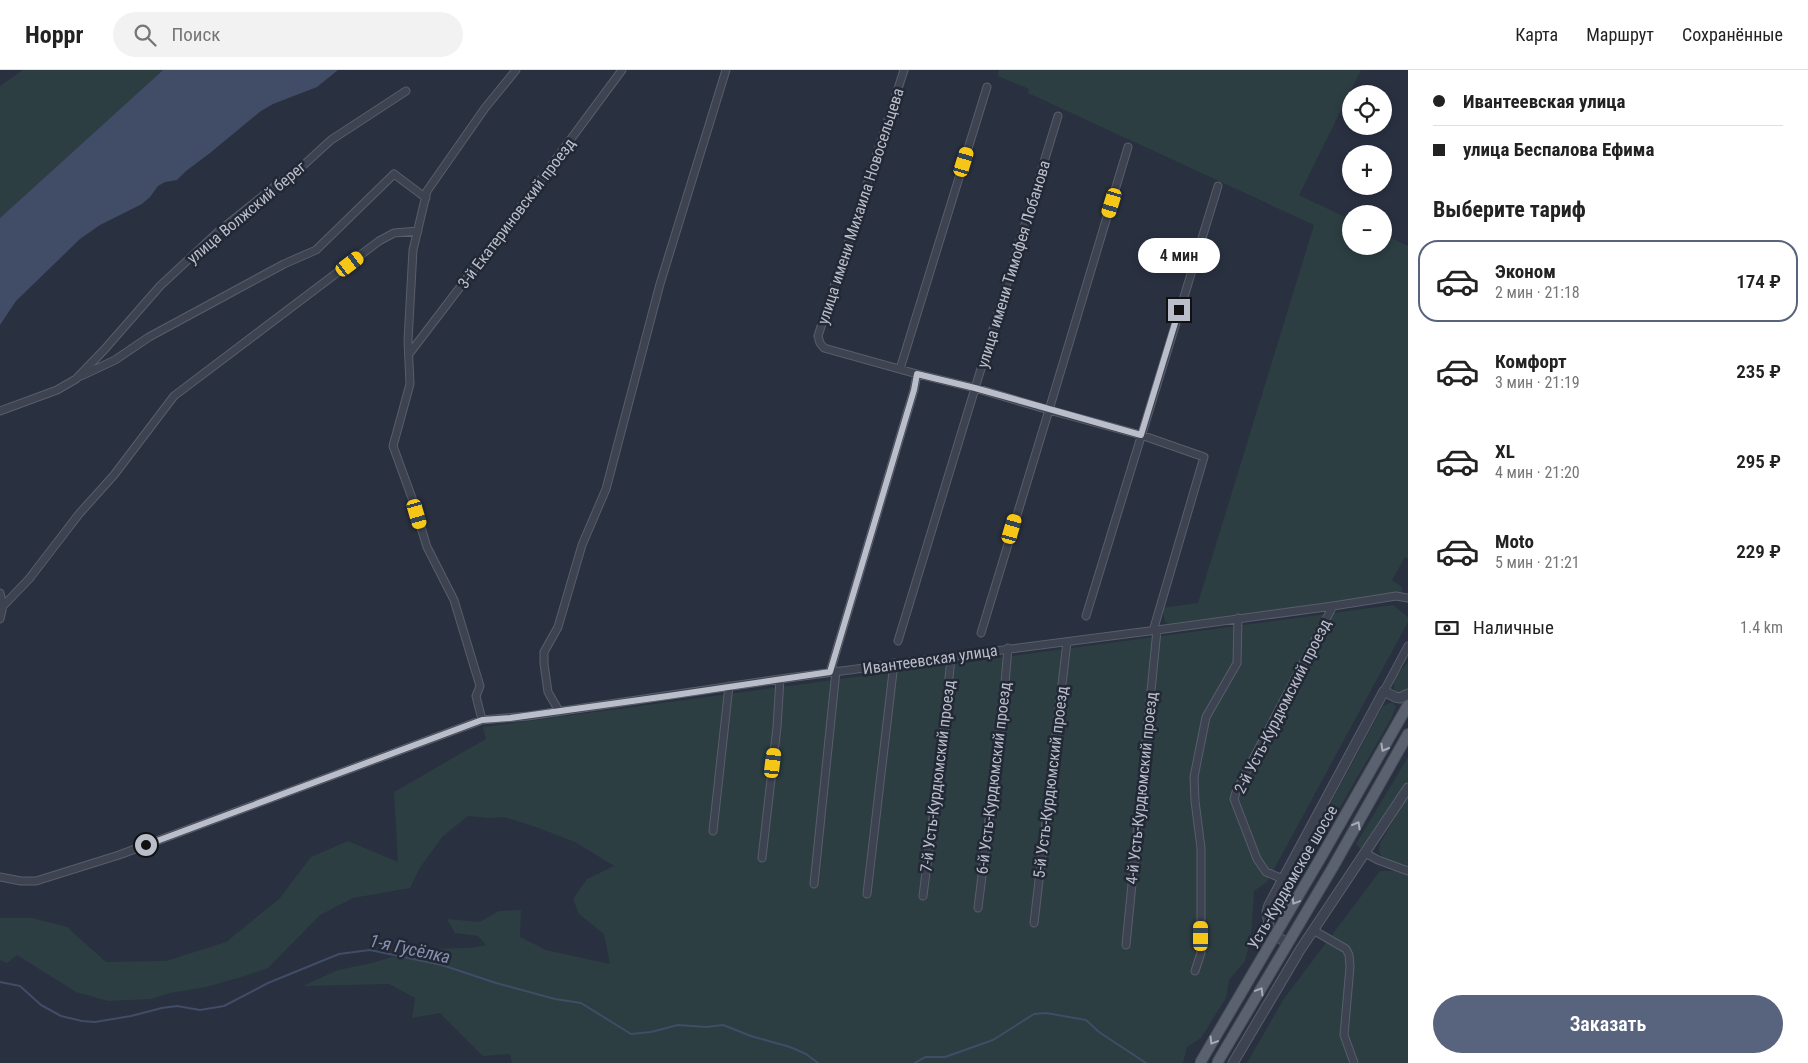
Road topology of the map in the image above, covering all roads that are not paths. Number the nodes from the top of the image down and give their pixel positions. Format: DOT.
graph roads {
  1 [pos="516,70"];
  2 [pos="612,70"];
  3 [pos="726,70"];
  4 [pos="904,70"];
  5 [pos="621,71"];
  6 [pos="987,87"];
  7 [pos="406,91"];
  8 [pos="1058,116"];
  9 [pos="1128,148"];
  10 [pos="1218,186"];
  11 [pos="426,198"];
  12 [pos="418,232"];
  13 [pos="408,355"];
  14 [pos="900,369"];
  15 [pos="917,374"];
  16 [pos="76,379"];
  17 [pos="975,388"];
  18 [pos="1049,410"];
  19 [pos="0,411"];
  20 [pos="1141,435"];
  21 [pos="0,593"];
  22 [pos="1408,598"];
  23 [pos="3,606"];
  24 [pos="1333,606"];
  25 [pos="1086,616"];
  26 [pos="1238,618"];
  27 [pos="0,619"];
  28 [pos="1155,631"];
  29 [pos="982,633"];
  30 [pos="898,641"];
  31 [pos="1067,642"];
  32 [pos="1408,646"];
  33 [pos="1008,648"];
  34 [pos="951,656"];
  35 [pos="894,663"];
  36 [pos="833,672"];
  37 [pos="780,679"];
  38 [pos="729,686"];
  39 [pos="1384,691"];
  40 [pos="1408,694"];
  41 [pos="1395,697"];
  42 [pos="1408,705"];
  43 [pos="559,711"];
  44 [pos="482,720"];
  45 [pos="1400,720"];
  46 [pos="1408,734"];
  47 [pos="1408,788"];
  48 [pos="713,831"];
  49 [pos="1364,853"];
  50 [pos="762,858"];
  51 [pos="1408,871"];
  52 [pos="0,877"];
  53 [pos="1283,879"];
  54 [pos="814,884"];
  55 [pos="867,894"];
  56 [pos="922,896"];
  57 [pos="978,908"];
  58 [pos="1034,923"];
  59 [pos="1270,925"];
  60 [pos="1313,930"];
  61 [pos="1126,945"];
  62 [pos="1195,971"];
  63 [pos="1200,1063"];
  64 [pos="1217,1063"];
  65 [pos="1233,1063"];
  66 [pos="1354,1063"];
  1 -- 11 [label="street"];
  2 -- 5 [label="street"];
  3 -- 43 [label="street"];
  4 -- 14 [label="street, улица имени Михаила Новосельцева"];
  5 -- 13 [label="street, 3-й Екатериновский проезд"];
  6 -- 14 [label="street"];
  7 -- 16 [label="street, улица Волжский берег"];
  8 -- 17 [label="street, улица имени Тимофея Лобанова"];
  9 -- 18 [label="street"];
  10 -- 20 [label="street"];
  11 -- 12 [label="street"];
  11 -- 16 [label="street"];
  12 -- 13 [label="street"];
  12 -- 23 [label="street"];
  13 -- 44 [label="street"];
  14 -- 15 [label="street"];
  15 -- 17 [label="street"];
  15 -- 36 [label="street"];
  16 -- 19 [label="street, улица Волжский берег"];
  17 -- 18 [label="street"];
  17 -- 30 [label="street, улица имени Тимофея Лобанова"];
  18 -- 20 [label="street"];
  18 -- 29 [label="street"];
  20 -- 25 [label="street"];
  20 -- 28 [label="street, 4-й Усть-Курдюмский проезд"];
  21 -- 23 [label="street"];
  22 -- 24 [label="street, Ивантеевская улица"];
  23 -- 27 [label="street"];
  24 -- 26 [label="street, Ивантеевская улица"];
  24 -- 53 [label="street, 2-й Усть-Курдюмский проезд"];
  26 -- 28 [label="street, Ивантеевская улица"];
  26 -- 62 [label="street"];
  28 -- 31 [label="street, Ивантеевская улица"];
  28 -- 61 [label="street, 4-й Усть-Курдюмский проезд"];
  31 -- 33 [label="street, Ивантеевская улица"];
  31 -- 58 [label="street, 5-й Усть-Курдюмский проезд"];
  32 -- 39 [label="street"];
  33 -- 34 [label="street, Ивантеевская улица"];
  33 -- 57 [label="street, 6-й Усть-Курдюмский проезд"];
  34 -- 35 [label="street, Ивантеевская улица"];
  34 -- 56 [label="street, 7-й Усть-Курдюмский проезд"];
  35 -- 36 [label="street, Ивантеевская улица"];
  35 -- 55 [label="street"];
  36 -- 37 [label="street, Ивантеевская улица"];
  36 -- 54 [label="street"];
  37 -- 38 [label="street, Ивантеевская улица"];
  37 -- 50 [label="street"];
  38 -- 43 [label="street, Ивантеевская улица"];
  38 -- 48 [label="street"];
  39 -- 41 [label="street"];
  39 -- 53 [label="street"];
  40 -- 41 [label="street"];
  41 -- 45 [label="street"];
  42 -- 45 [label="main road, Усть-Курдюмское шоссе"];
  43 -- 44 [label="street, Ивантеевская улица"];
  44 -- 52 [label="street, Ивантеевская улица"];
  45 -- 63 [label="main road, Усть-Курдюмское шоссе, one-way, bridge"];
  64 -- 46 [label="main road, Усть-Курдюмское шоссе, one-way, bridge"];
  47 -- 49 [label="street"];
  49 -- 51 [label="street"];
  49 -- 60 [label="street"];
  53 -- 59 [label="street"];
  60 -- 65 [label="street"];
  60 -- 66 [label="street"];
}
